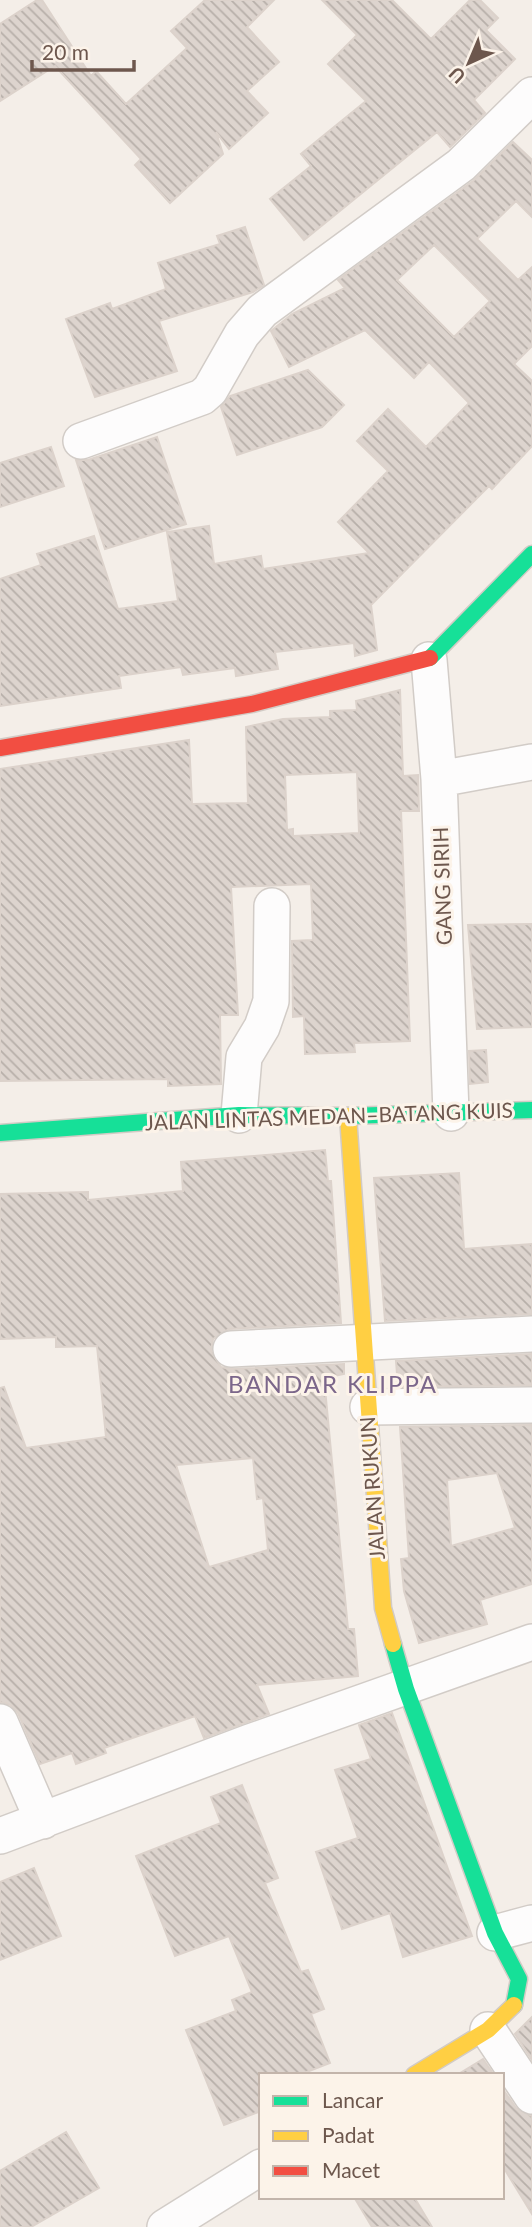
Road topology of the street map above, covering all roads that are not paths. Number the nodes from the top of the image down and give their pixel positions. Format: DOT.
graph roads {
  1 [pos="532,95"];
  2 [pos="81,441"];
  3 [pos="532,554"];
  4 [pos="429,660"];
  5 [pos="0,748"];
  6 [pos="532,762"];
  7 [pos="439,779"];
  8 [pos="272,906"];
  9 [pos="532,1110"];
  10 [pos="451,1113"];
  11 [pos="239,1115"];
  12 [pos="348,1116"];
  13 [pos="0,1133"];
  14 [pos="532,1334"];
  15 [pos="365,1343"];
  16 [pos="231,1349"];
  17 [pos="532,1405"];
  18 [pos="368,1407"];
  19 [pos="532,1643"];
  20 [pos="406,1689"];
  21 [pos="0,1722"];
  22 [pos="43,1821"];
  23 [pos="0,1836"];
  24 [pos="532,1923"];
  25 [pos="495,1933"];
  26 [pos="488,2030"];
  27 [pos="417,2073"];
  28 [pos="532,2096"];
  29 [pos="259,2168"];
  30 [pos="165,2227"];
  1 -- 2 [label="street"];
  3 -- 4 [label="main road"];
  4 -- 5 [label="main road"];
  4 -- 7 [label="street, GANG SIRIH"];
  6 -- 7 [label="street"];
  7 -- 10 [label="street, GANG SIRIH"];
  8 -- 11 [label="street"];
  9 -- 10 [label="main road, JALAN LINTAS MEDAN–BATANG KUIS"];
  10 -- 12 [label="main road, JALAN LINTAS MEDAN–BATANG KUIS"];
  11 -- 12 [label="main road, JALAN LINTAS MEDAN–BATANG KUIS"];
  11 -- 13 [label="main road, JALAN LINTAS MEDAN–BATANG KUIS"];
  12 -- 15 [label="main road, JALAN RUKUN"];
  14 -- 15 [label="street"];
  15 -- 16 [label="street"];
  15 -- 18 [label="main road, JALAN RUKUN"];
  17 -- 18 [label="street"];
  18 -- 20 [label="main road, JALAN RUKUN"];
  19 -- 20 [label="street"];
  20 -- 22 [label="street"];
  20 -- 25 [label="main road, JALAN RUKUN"];
  21 -- 22 [label="street"];
  22 -- 23 [label="street"];
  24 -- 25 [label="street"];
  25 -- 26 [label="main road, JALAN RUKUN"];
  26 -- 27 [label="main road"];
  26 -- 28 [label="street"];
  29 -- 30 [label="street"];
}
